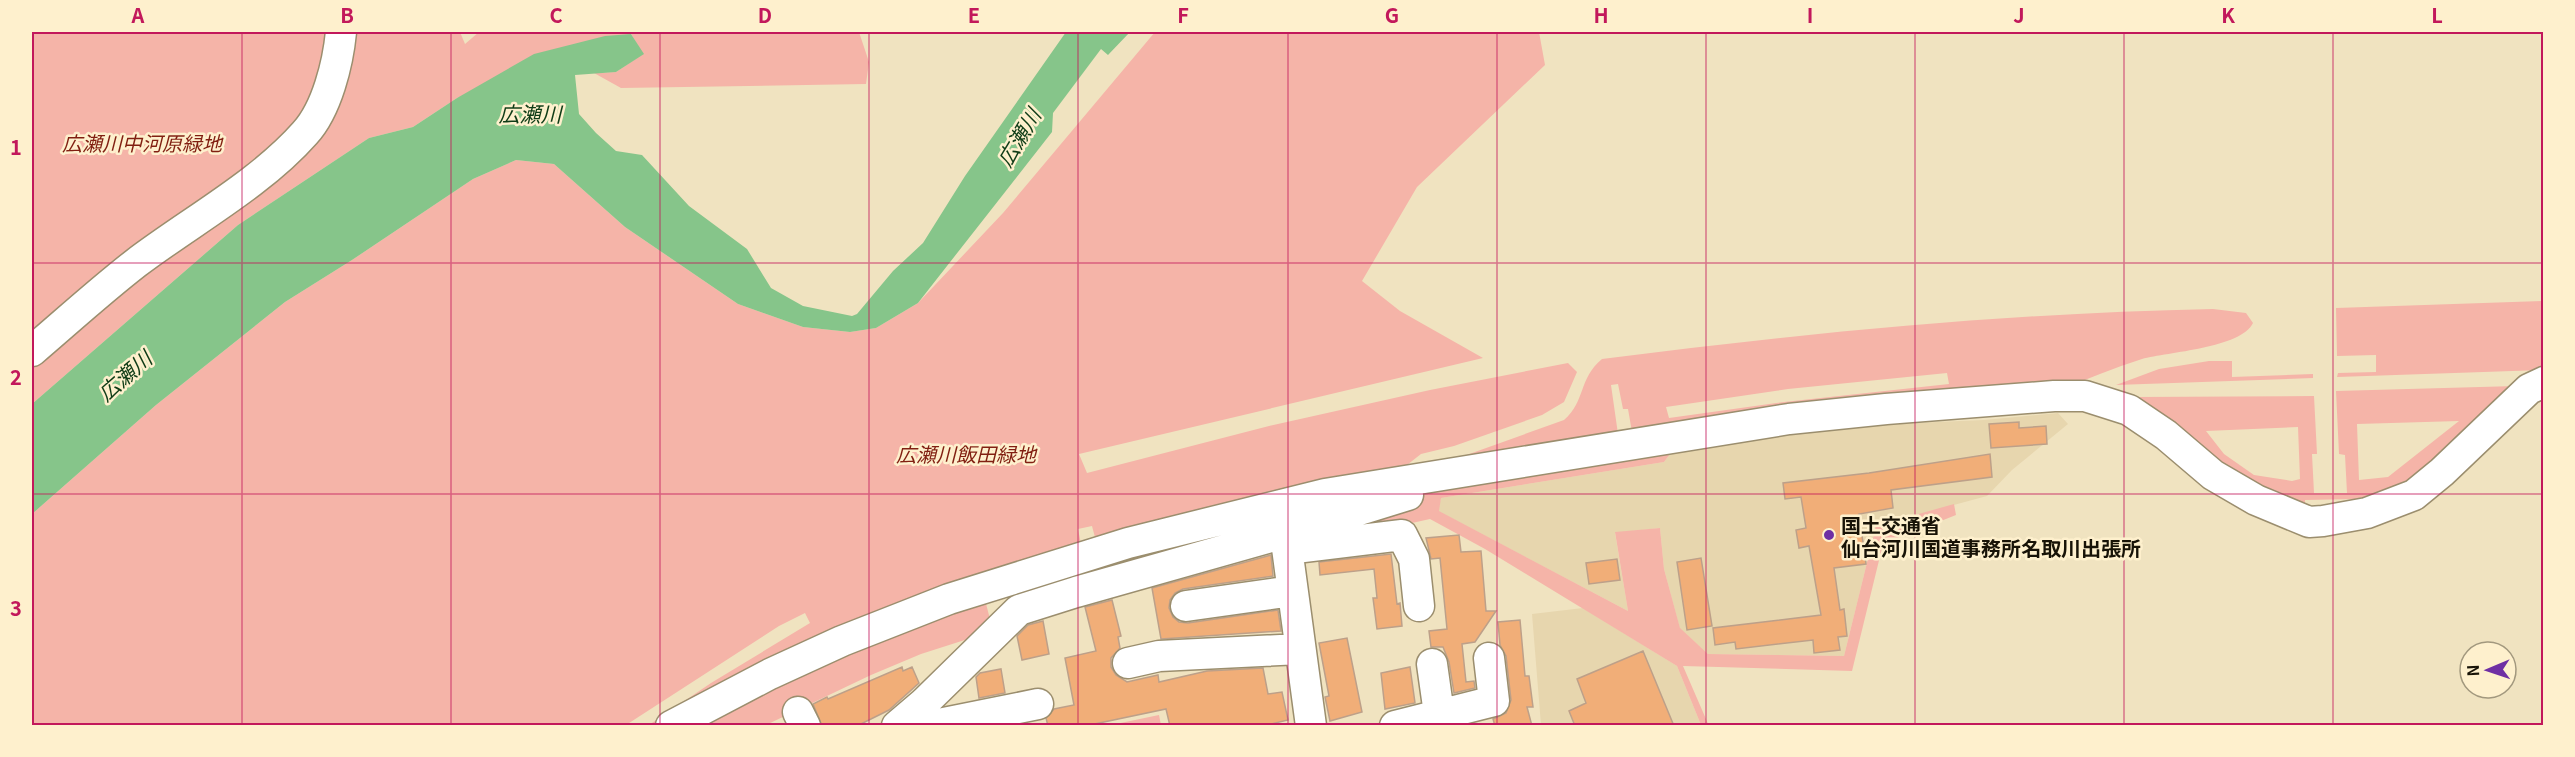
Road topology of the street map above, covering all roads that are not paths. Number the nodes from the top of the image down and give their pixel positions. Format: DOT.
graph roads {
  1 [pos="341,32"];
  2 [pos="32,351"];
  3 [pos="2544,382"];
  4 [pos="1430,477"];
  5 [pos="1286,541"];
  6 [pos="1292,591"];
  7 [pos="1186,606"];
  8 [pos="1419,606"];
  9 [pos="1300,649"];
  10 [pos="1489,658"];
  11 [pos="1128,663"];
  12 [pos="1432,664"];
  13 [pos="1038,704"];
  14 [pos="1439,714"];
  15 [pos="671,726"];
  16 [pos="897,726"];
  17 [pos="929,726"];
  18 [pos="1311,726"];
  19 [pos="1395,726"];
  1 -- 2 [label="street"];
  3 -- 4 [label="street"];
  4 -- 5 [label="street"];
  4 -- 15 [label="street"];
  5 -- 6 [label="street"];
  5 -- 8 [label="street"];
  5 -- 16 [label="street"];
  6 -- 7 [label="street"];
  6 -- 9 [label="street"];
  9 -- 11 [label="street"];
  9 -- 18 [label="street"];
  10 -- 14 [label="street"];
  12 -- 14 [label="street"];
  13 -- 17 [label="street"];
  14 -- 19 [label="street"];
}
